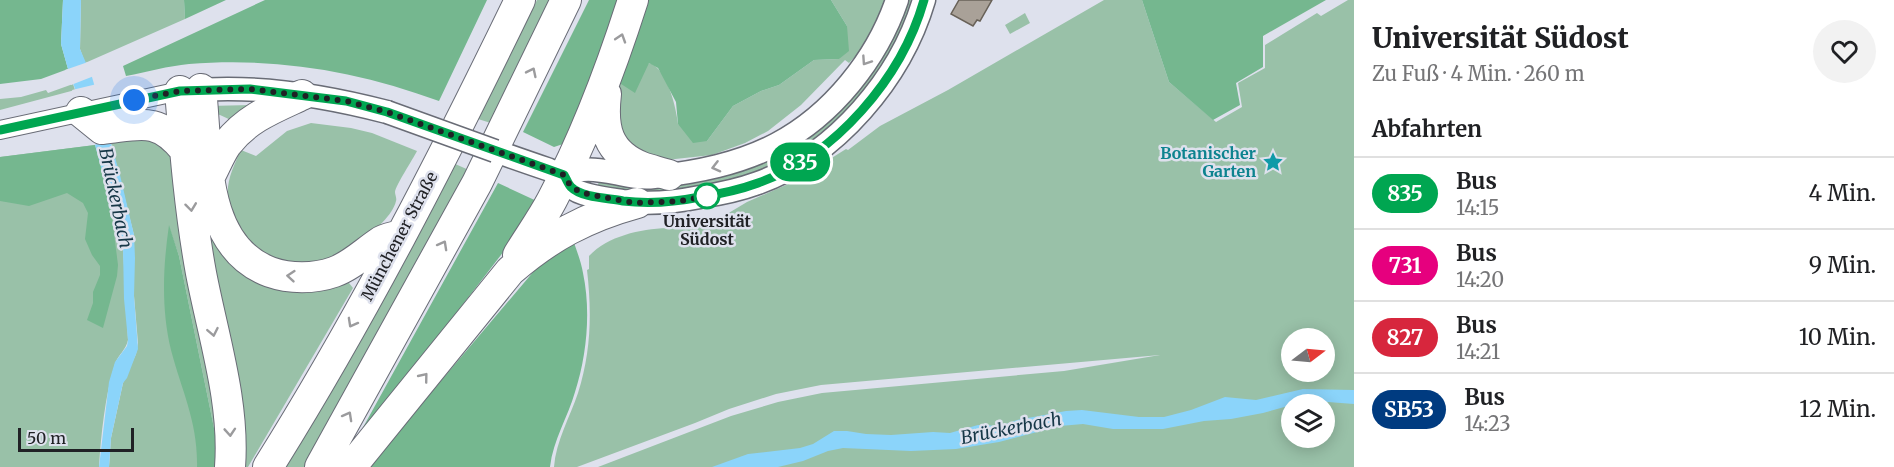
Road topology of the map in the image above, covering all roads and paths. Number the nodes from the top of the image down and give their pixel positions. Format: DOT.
graph roads {
  1 [pos="520,0"];
  2 [pos="567,0"];
  3 [pos="633,0"];
  4 [pos="897,0"];
  5 [pos="924,0"];
  6 [pos="608,76"];
  7 [pos="191,90"];
  8 [pos="302,95"];
  9 [pos="81,112"];
  10 [pos="138,112"];
  11 [pos="7,129"];
  12 [pos="184,149"];
  13 [pos="551,170"];
  14 [pos="669,175"];
  15 [pos="209,178"];
  16 [pos="637,203"];
  17 [pos="401,235"];
  18 [pos="510,271"];
  19 [pos="230,467"];
  20 [pos="268,467"];
  21 [pos="320,467"];
  22 [pos="351,467"];
  1 -- 17 [label="highway, Münchener Straße"];
  21 -- 2 [label="highway, one-way"];
  6 -- 3 [label="highway, one-way"];
  4 -- 14 [label="street, one-way"];
  5 -- 16 [label="street"];
  6 -- 13 [label="highway"];
  6 -- 14 [label="highway"];
  7 -- 8 [label="street"];
  7 -- 10 [label="street"];
  7 -- 12 [label="highway"];
  7 -- 15 [label="highway"];
  8 -- 13 [label="street, bridge"];
  8 -- 15 [label="highway"];
  9 -- 10 [label="highway"];
  9 -- 11 [label="street"];
  10 -- 12 [label="highway"];
  12 -- 19 [label="highway, one-way"];
  13 -- 14 [label="street"];
  13 -- 16 [label="street"];
  13 -- 18 [label="highway"];
  17 -- 15 [label="highway, one-way"];
  16 -- 18 [label="highway"];
  17 -- 20 [label="highway, Münchener Straße, one-way"];
  22 -- 18 [label="highway, one-way"];
}
